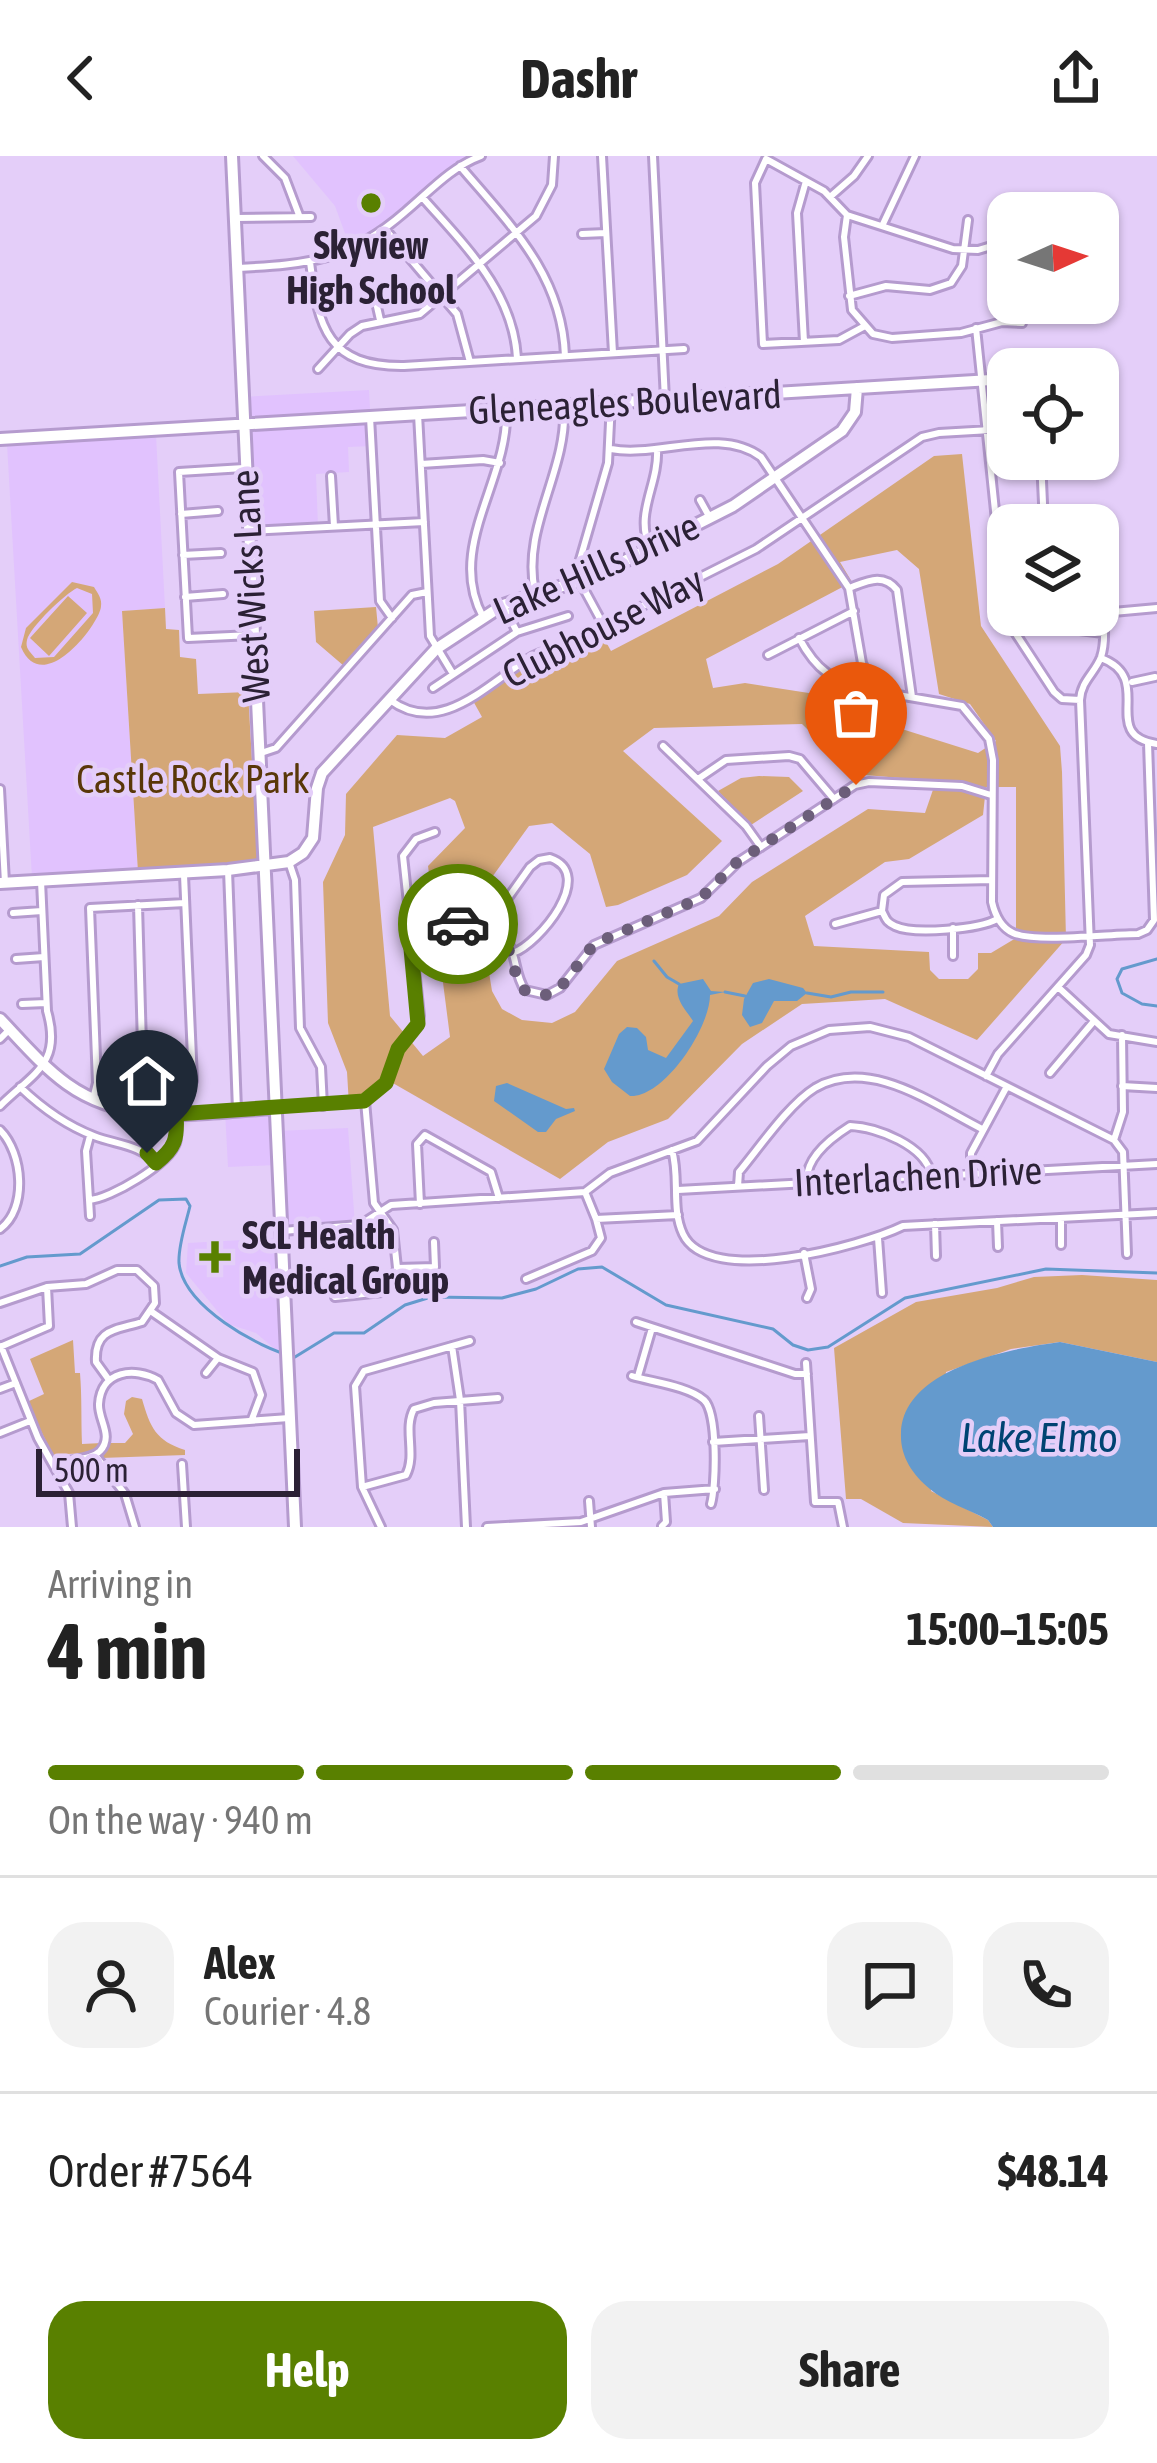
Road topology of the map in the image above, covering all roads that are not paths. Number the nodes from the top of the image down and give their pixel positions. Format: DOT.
graph roads {
  1 [pos="232,156"];
  2 [pos="263,156"];
  3 [pos="481,156"];
  4 [pos="554,156"];
  5 [pos="602,156"];
  6 [pos="653,156"];
  7 [pos="868,156"];
  8 [pos="915,156"];
  9 [pos="765,158"];
  10 [pos="460,166"];
  11 [pos="806,181"];
  12 [pos="422,197"];
  13 [pos="830,197"];
  14 [pos="299,215"];
  15 [pos="847,215"];
  16 [pos="235,218"];
  17 [pos="311,218"];
  18 [pos="968,220"];
  19 [pos="883,224"];
  20 [pos="385,229"];
  21 [pos="517,232"];
  22 [pos="606,233"];
  23 [pos="582,234"];
  24 [pos="987,245"];
  25 [pos="963,250"];
  26 [pos="310,262"];
  27 [pos="480,263"];
  28 [pos="238,268"];
  29 [pos="374,290"];
  30 [pos="443,296"];
  31 [pos="849,296"];
  32 [pos="380,320"];
  33 [pos="997,324"];
  34 [pos="863,326"];
  35 [pos="976,328"];
  36 [pos="804,342"];
  37 [pos="338,347"];
  38 [pos="684,349"];
  39 [pos="662,351"];
  40 [pos="613,353"];
  41 [pos="565,356"];
  42 [pos="518,358"];
  43 [pos="470,362"];
  44 [pos="317,369"];
  45 [pos="984,380"];
  46 [pos="987,380"];
  47 [pos="857,388"];
  48 [pos="665,400"];
  49 [pos="611,402"];
  50 [pos="564,406"];
  51 [pos="506,409"];
  52 [pos="418,414"];
  53 [pos="370,417"];
  54 [pos="242,424"];
  55 [pos="987,430"];
  56 [pos="0,440"];
  57 [pos="611,449"];
  58 [pos="657,449"];
  59 [pos="500,463"];
  60 [pos="421,464"];
  61 [pos="244,468"];
  62 [pos="331,476"];
  63 [pos="774,477"];
  64 [pos="993,480"];
  65 [pos="700,500"];
  66 [pos="218,511"];
  67 [pos="181,514"];
  68 [pos="710,518"];
  69 [pos="802,518"];
  70 [pos="424,522"];
  71 [pos="376,524"];
  72 [pos="334,526"];
  73 [pos="248,531"];
  74 [pos="650,548"];
  75 [pos="220,553"];
  76 [pos="183,555"];
  77 [pos="582,580"];
  78 [pos="849,588"];
  79 [pos="427,592"];
  80 [pos="535,592"];
  81 [pos="223,595"];
  82 [pos="185,597"];
  83 [pos="503,605"];
  84 [pos="1157,608"];
  85 [pos="854,611"];
  86 [pos="1119,611"];
  87 [pos="568,616"];
  88 [pos="483,617"];
  89 [pos="392,618"];
  90 [pos="604,626"];
  91 [pos="517,632"];
  92 [pos="253,635"];
  93 [pos="1103,636"];
  94 [pos="799,638"];
  95 [pos="436,649"];
  96 [pos="768,655"];
  97 [pos="1101,658"];
  98 [pos="452,674"];
  99 [pos="867,675"];
  100 [pos="1156,677"];
  101 [pos="1132,682"];
  102 [pos="433,688"];
  103 [pos="912,697"];
  104 [pos="387,698"];
  105 [pos="1080,700"];
  106 [pos="1152,743"];
  107 [pos="663,746"];
  108 [pos="259,753"];
  109 [pos="698,779"];
  110 [pos="0,790"];
  111 [pos="991,796"];
  112 [pos="834,799"];
  113 [pos="1153,806"];
  114 [pos="435,832"];
  115 [pos="2,835"];
  116 [pos="761,847"];
  117 [pos="290,862"];
  118 [pos="265,867"];
  119 [pos="228,870"];
  120 [pos="184,872"];
  121 [pos="1155,879"];
  122 [pos="41,880"];
  123 [pos="992,880"];
  124 [pos="3,883"];
  125 [pos="185,902"];
  126 [pos="137,905"];
  127 [pos="42,911"];
  128 [pos="882,911"];
  129 [pos="13,913"];
  130 [pos="997,919"];
  131 [pos="835,924"];
  132 [pos="488,926"];
  133 [pos="953,928"];
  134 [pos="1091,934"];
  135 [pos="410,938"];
  136 [pos="512,953"];
  137 [pos="953,956"];
  138 [pos="44,957"];
  139 [pos="16,958"];
  140 [pos="1058,987"];
  141 [pos="46,1003"];
  142 [pos="22,1004"];
  143 [pos="0,1019"];
  144 [pos="1094,1021"];
  145 [pos="5,1034"];
  146 [pos="1122,1035"];
  147 [pos="1157,1042"];
  148 [pos="44,1063"];
  149 [pos="1050,1073"];
  150 [pos="97,1075"];
  151 [pos="986,1076"];
  152 [pos="1112,1079"];
  153 [pos="143,1081"];
  154 [pos="1122,1082"];
  155 [pos="20,1087"];
  156 [pos="1006,1088"];
  157 [pos="1157,1088"];
  158 [pos="93,1099"];
  159 [pos="364,1101"];
  160 [pos="0,1106"];
  161 [pos="323,1106"];
  162 [pos="274,1108"];
  163 [pos="238,1110"];
  164 [pos="176,1114"];
  165 [pos="982,1129"];
  166 [pos="0,1130"];
  167 [pos="90,1135"];
  168 [pos="1114,1140"];
  169 [pos="672,1150"];
  170 [pos="1027,1158"];
  171 [pos="1157,1164"];
  172 [pos="1124,1166"];
  173 [pos="155,1167"];
  174 [pos="1027,1170"];
  175 [pos="971,1173"];
  176 [pos="931,1174"];
  177 [pos="807,1183"];
  178 [pos="738,1186"];
  179 [pos="678,1190"];
  180 [pos="585,1192"];
  181 [pos="499,1198"];
  182 [pos="89,1200"];
  183 [pos="420,1204"];
  184 [pos="381,1211"];
  185 [pos="1157,1213"];
  186 [pos="1126,1214"];
  187 [pos="678,1215"];
  188 [pos="89,1216"];
  189 [pos="596,1219"];
  190 [pos="1061,1219"];
  191 [pos="997,1221"];
  192 [pos="934,1224"];
  193 [pos="0,1229"];
  194 [pos="279,1232"];
  195 [pos="878,1238"];
  196 [pos="434,1242"];
  197 [pos="1061,1245"];
  198 [pos="998,1247"];
  199 [pos="805,1253"];
  200 [pos="1127,1254"];
  201 [pos="936,1256"];
  202 [pos="398,1268"];
  203 [pos="526,1279"];
  204 [pos="46,1287"];
  205 [pos="882,1293"];
  206 [pos="335,1298"];
  207 [pos="807,1298"];
  208 [pos="0,1303"];
  209 [pos="152,1312"];
  210 [pos="636,1322"];
  211 [pos="652,1328"];
  212 [pos="470,1341"];
  213 [pos="0,1346"];
  214 [pos="452,1346"];
  215 [pos="218,1358"];
  216 [pos="806,1363"];
  217 [pos="206,1373"];
  218 [pos="807,1374"];
  219 [pos="109,1380"];
  220 [pos="16,1383"];
  221 [pos="0,1390"];
  222 [pos="499,1398"];
  223 [pos="460,1400"];
  224 [pos="759,1416"];
  225 [pos="290,1418"];
  226 [pos="31,1420"];
  227 [pos="253,1420"];
  228 [pos="0,1433"];
  229 [pos="810,1436"];
  230 [pos="760,1439"];
  231 [pos="713,1442"];
  232 [pos="94,1455"];
  233 [pos="182,1464"];
  234 [pos="54,1466"];
  235 [pos="362,1487"];
  236 [pos="715,1489"];
  237 [pos="764,1490"];
  238 [pos="664,1493"];
  239 [pos="589,1502"];
  240 [pos="711,1504"];
  241 [pos="591,1522"];
  242 [pos="534,1526"];
  243 [pos="662,1526"];
  244 [pos="72,1527"];
  245 [pos="135,1527"];
  246 [pos="186,1527"];
  247 [pos="295,1527"];
  248 [pos="381,1527"];
  249 [pos="466,1527"];
  250 [pos="487,1527"];
  251 [pos="843,1527"];
  1 -- 16 [label="street, West Wicks Lane"];
  2 -- 14 [label="street"];
  3 -- 10 [label="street"];
  4 -- 21 [label="street"];
  5 -- 22 [label="street"];
  6 -- 39 [label="street"];
  7 -- 13 [label="street"];
  8 -- 19 [label="street"];
  9 -- 11 [label="street"];
  9 -- 36 [label="street"];
  10 -- 12 [label="street"];
  10 -- 21 [label="street"];
  11 -- 13 [label="street"];
  11 -- 36 [label="street"];
  12 -- 20 [label="street"];
  12 -- 27 [label="street"];
  13 -- 15 [label="street"];
  14 -- 16 [label="street"];
  14 -- 17 [label="street"];
  15 -- 19 [label="street"];
  15 -- 31 [label="street"];
  16 -- 28 [label="street, West Wicks Lane"];
  18 -- 25 [label="street"];
  19 -- 25 [label="street"];
  20 -- 26 [label="street"];
  20 -- 30 [label="street"];
  21 -- 27 [label="street"];
  21 -- 41 [label="street"];
  22 -- 23 [label="street"];
  22 -- 40 [label="street"];
  24 -- 25 [label="street"];
  25 -- 31 [label="street"];
  26 -- 28 [label="street"];
  26 -- 37 [label="street"];
  27 -- 30 [label="street"];
  27 -- 42 [label="street"];
  28 -- 54 [label="street, West Wicks Lane"];
  29 -- 32 [label="street"];
  30 -- 32 [label="street"];
  30 -- 43 [label="street"];
  31 -- 34 [label="street"];
  32 -- 37 [label="street"];
  33 -- 35 [label="street"];
  34 -- 35 [label="street"];
  34 -- 36 [label="street"];
  35 -- 45 [label="street"];
  37 -- 43 [label="street"];
  37 -- 44 [label="street"];
  38 -- 39 [label="street"];
  39 -- 40 [label="street"];
  39 -- 48 [label="street"];
  40 -- 41 [label="street"];
  41 -- 42 [label="street"];
  42 -- 43 [label="street"];
  45 -- 46 [label="street, Gleneagles Boulevard"];
  45 -- 47 [label="street, Gleneagles Boulevard"];
  45 -- 55 [label="street"];
  47 -- 48 [label="street, Gleneagles Boulevard"];
  47 -- 63 [label="street, Lake Hills Drive"];
  48 -- 49 [label="street, Gleneagles Boulevard"];
  49 -- 50 [label="street, Gleneagles Boulevard"];
  49 -- 57 [label="street"];
  50 -- 51 [label="street, Gleneagles Boulevard"];
  50 -- 80 [label="street"];
  51 -- 52 [label="street, Gleneagles Boulevard"];
  51 -- 59 [label="street"];
  52 -- 53 [label="street, Gleneagles Boulevard"];
  52 -- 60 [label="street"];
  53 -- 54 [label="street, Gleneagles Boulevard"];
  53 -- 71 [label="street"];
  54 -- 56 [label="street, Gleneagles Boulevard"];
  54 -- 61 [label="street, West Wicks Lane"];
  55 -- 69 [label="street, Clubhouse Way"];
  57 -- 58 [label="street"];
  57 -- 77 [label="street"];
  58 -- 63 [label="street"];
  58 -- 74 [label="street"];
  59 -- 60 [label="street"];
  59 -- 88 [label="street"];
  60 -- 70 [label="street"];
  61 -- 67 [label="street"];
  61 -- 73 [label="street, West Wicks Lane"];
  62 -- 72 [label="street"];
  63 -- 68 [label="street, Lake Hills Drive"];
  63 -- 69 [label="street"];
  64 -- 105 [label="street"];
  65 -- 68 [label="street"];
  66 -- 67 [label="street"];
  67 -- 76 [label="street"];
  68 -- 74 [label="street, Lake Hills Drive"];
  69 -- 78 [label="street"];
  69 -- 90 [label="street, Clubhouse Way"];
  70 -- 71 [label="street"];
  70 -- 79 [label="street"];
  71 -- 72 [label="street"];
  71 -- 89 [label="street"];
  72 -- 73 [label="street"];
  73 -- 92 [label="street, West Wicks Lane"];
  74 -- 77 [label="street, Lake Hills Drive"];
  75 -- 76 [label="street"];
  76 -- 82 [label="street"];
  77 -- 80 [label="street, Lake Hills Drive"];
  77 -- 90 [label="street"];
  78 -- 85 [label="street"];
  78 -- 103 [label="street"];
  79 -- 89 [label="street"];
  79 -- 95 [label="street"];
  80 -- 83 [label="street, Lake Hills Drive"];
  81 -- 82 [label="street"];
  82 -- 92 [label="street"];
  83 -- 88 [label="street, Lake Hills Drive"];
  83 -- 91 [label="street"];
  84 -- 86 [label="street"];
  85 -- 94 [label="street"];
  85 -- 99 [label="street"];
  87 -- 91 [label="street"];
  88 -- 95 [label="street, Lake Hills Drive"];
  89 -- 108 [label="street"];
  90 -- 104 [label="street, Clubhouse Way"];
  91 -- 98 [label="street"];
  92 -- 108 [label="street, West Wicks Lane"];
  93 -- 97 [label="street"];
  94 -- 96 [label="street"];
  94 -- 99 [label="street"];
  95 -- 98 [label="street"];
  95 -- 104 [label="street, Lake Hills Drive"];
  97 -- 101 [label="street"];
  97 -- 105 [label="street"];
  98 -- 102 [label="street"];
  99 -- 103 [label="street"];
  100 -- 101 [label="street"];
  101 -- 106 [label="street"];
  103 -- 111 [label="street"];
  104 -- 117 [label="street, Lake Hills Drive"];
  105 -- 134 [label="street"];
  106 -- 113 [label="street"];
  107 -- 109 [label="street"];
  108 -- 118 [label="street, West Wicks Lane"];
  109 -- 112 [label="street"];
  109 -- 116 [label="street"];
  110 -- 115 [label="street"];
  111 -- 112 [label="street"];
  111 -- 123 [label="street"];
  112 -- 116 [label="street"];
  113 -- 121 [label="street"];
  114 -- 135 [label="street"];
  115 -- 124 [label="street"];
  116 -- 136 [label="street"];
  117 -- 118 [label="street"];
  117 -- 161 [label="street"];
  118 -- 119 [label="street"];
  118 -- 162 [label="street, West Wicks Lane"];
  119 -- 120 [label="street"];
  119 -- 163 [label="street"];
  120 -- 122 [label="street"];
  120 -- 125 [label="street"];
  121 -- 134 [label="street"];
  122 -- 124 [label="street"];
  122 -- 127 [label="street"];
  123 -- 128 [label="street"];
  123 -- 130 [label="street"];
  125 -- 126 [label="street"];
  125 -- 153 [label="street"];
  126 -- 150 [label="street"];
  126 -- 153 [label="street"];
  127 -- 129 [label="street"];
  127 -- 138 [label="street"];
  128 -- 131 [label="street"];
  128 -- 133 [label="street"];
  130 -- 133 [label="street"];
  130 -- 134 [label="street"];
  132 -- 135 [label="street"];
  132 -- 136 [label="street"];
  132 -- 136 [label="street"];
  133 -- 137 [label="street"];
  134 -- 140 [label="street"];
  135 -- 159 [label="street"];
  138 -- 139 [label="street"];
  138 -- 141 [label="street"];
  140 -- 144 [label="street"];
  140 -- 151 [label="street"];
  141 -- 142 [label="street"];
  141 -- 148 [label="street"];
  143 -- 145 [label="street"];
  144 -- 146 [label="street"];
  144 -- 149 [label="street"];
  145 -- 148 [label="street"];
  146 -- 147 [label="street"];
  146 -- 154 [label="street"];
  148 -- 155 [label="street"];
  148 -- 158 [label="street"];
  150 -- 153 [label="street"];
  150 -- 158 [label="street"];
  151 -- 156 [label="street"];
  151 -- 169 [label="street"];
  152 -- 154 [label="street"];
  154 -- 157 [label="street"];
  154 -- 168 [label="street"];
  155 -- 160 [label="street"];
  155 -- 167 [label="street"];
  156 -- 165 [label="street"];
  156 -- 168 [label="street"];
  158 -- 164 [label="street"];
  159 -- 161 [label="street"];
  159 -- 184 [label="street"];
  161 -- 162 [label="street"];
  162 -- 163 [label="street"];
  162 -- 194 [label="street, West Wicks Lane"];
  163 -- 164 [label="street"];
  164 -- 173 [label="street"];
  165 -- 175 [label="street"];
  165 -- 178 [label="street"];
  166 -- 193 [label="street"];
  167 -- 173 [label="street"];
  167 -- 182 [label="street"];
  168 -- 172 [label="street"];
  169 -- 179 [label="street"];
  169 -- 180 [label="street"];
  170 -- 174 [label="street"];
  171 -- 172 [label="street, Interlachen Drive"];
  172 -- 174 [label="street, Interlachen Drive"];
  172 -- 186 [label="street"];
  173 -- 182 [label="street"];
  174 -- 175 [label="street, Interlachen Drive"];
  175 -- 176 [label="street, Interlachen Drive"];
  176 -- 177 [label="street, Interlachen Drive"];
  176 -- 177 [label="street"];
  177 -- 178 [label="street, Interlachen Drive"];
  178 -- 179 [label="street, Interlachen Drive"];
  179 -- 187 [label="street"];
  180 -- 181 [label="street"];
  180 -- 189 [label="street"];
  181 -- 183 [label="street"];
  181 -- 183 [label="street"];
  182 -- 188 [label="street"];
  183 -- 184 [label="street"];
  184 -- 194 [label="street"];
  184 -- 202 [label="street"];
  185 -- 186 [label="street"];
  186 -- 190 [label="street"];
  186 -- 200 [label="street"];
  187 -- 189 [label="street"];
  187 -- 199 [label="street"];
  189 -- 203 [label="street"];
  190 -- 191 [label="street"];
  190 -- 197 [label="street"];
  191 -- 192 [label="street"];
  191 -- 198 [label="street"];
  192 -- 195 [label="street"];
  192 -- 201 [label="street"];
  194 -- 225 [label="street, West Wicks Lane"];
  195 -- 199 [label="street"];
  195 -- 205 [label="street"];
  196 -- 202 [label="street"];
  199 -- 207 [label="street"];
  202 -- 206 [label="street"];
  204 -- 208 [label="street"];
  204 -- 209 [label="street"];
  204 -- 213 [label="street"];
  209 -- 215 [label="street"];
  209 -- 219 [label="street"];
  210 -- 211 [label="street"];
  211 -- 218 [label="street"];
  211 -- 231 [label="street"];
  212 -- 214 [label="street"];
  213 -- 220 [label="street"];
  214 -- 223 [label="street"];
  214 -- 235 [label="street"];
  215 -- 217 [label="street"];
  215 -- 227 [label="street"];
  216 -- 218 [label="street"];
  218 -- 229 [label="street"];
  219 -- 227 [label="street"];
  219 -- 232 [label="street"];
  220 -- 221 [label="street"];
  220 -- 226 [label="street"];
  222 -- 223 [label="street"];
  223 -- 235 [label="street"];
  223 -- 249 [label="street"];
  224 -- 230 [label="street"];
  225 -- 227 [label="street"];
  225 -- 247 [label="street, West Wicks Lane"];
  226 -- 228 [label="street"];
  226 -- 234 [label="street"];
  229 -- 230 [label="street"];
  229 -- 251 [label="street"];
  230 -- 231 [label="street"];
  230 -- 237 [label="street"];
  231 -- 236 [label="street"];
  232 -- 234 [label="street"];
  232 -- 245 [label="street"];
  233 -- 246 [label="street"];
  234 -- 244 [label="street"];
  235 -- 248 [label="street"];
  236 -- 238 [label="street"];
  236 -- 240 [label="street"];
  238 -- 241 [label="street"];
  238 -- 243 [label="street"];
  239 -- 241 [label="street"];
  241 -- 242 [label="street"];
  242 -- 250 [label="street"];
}
